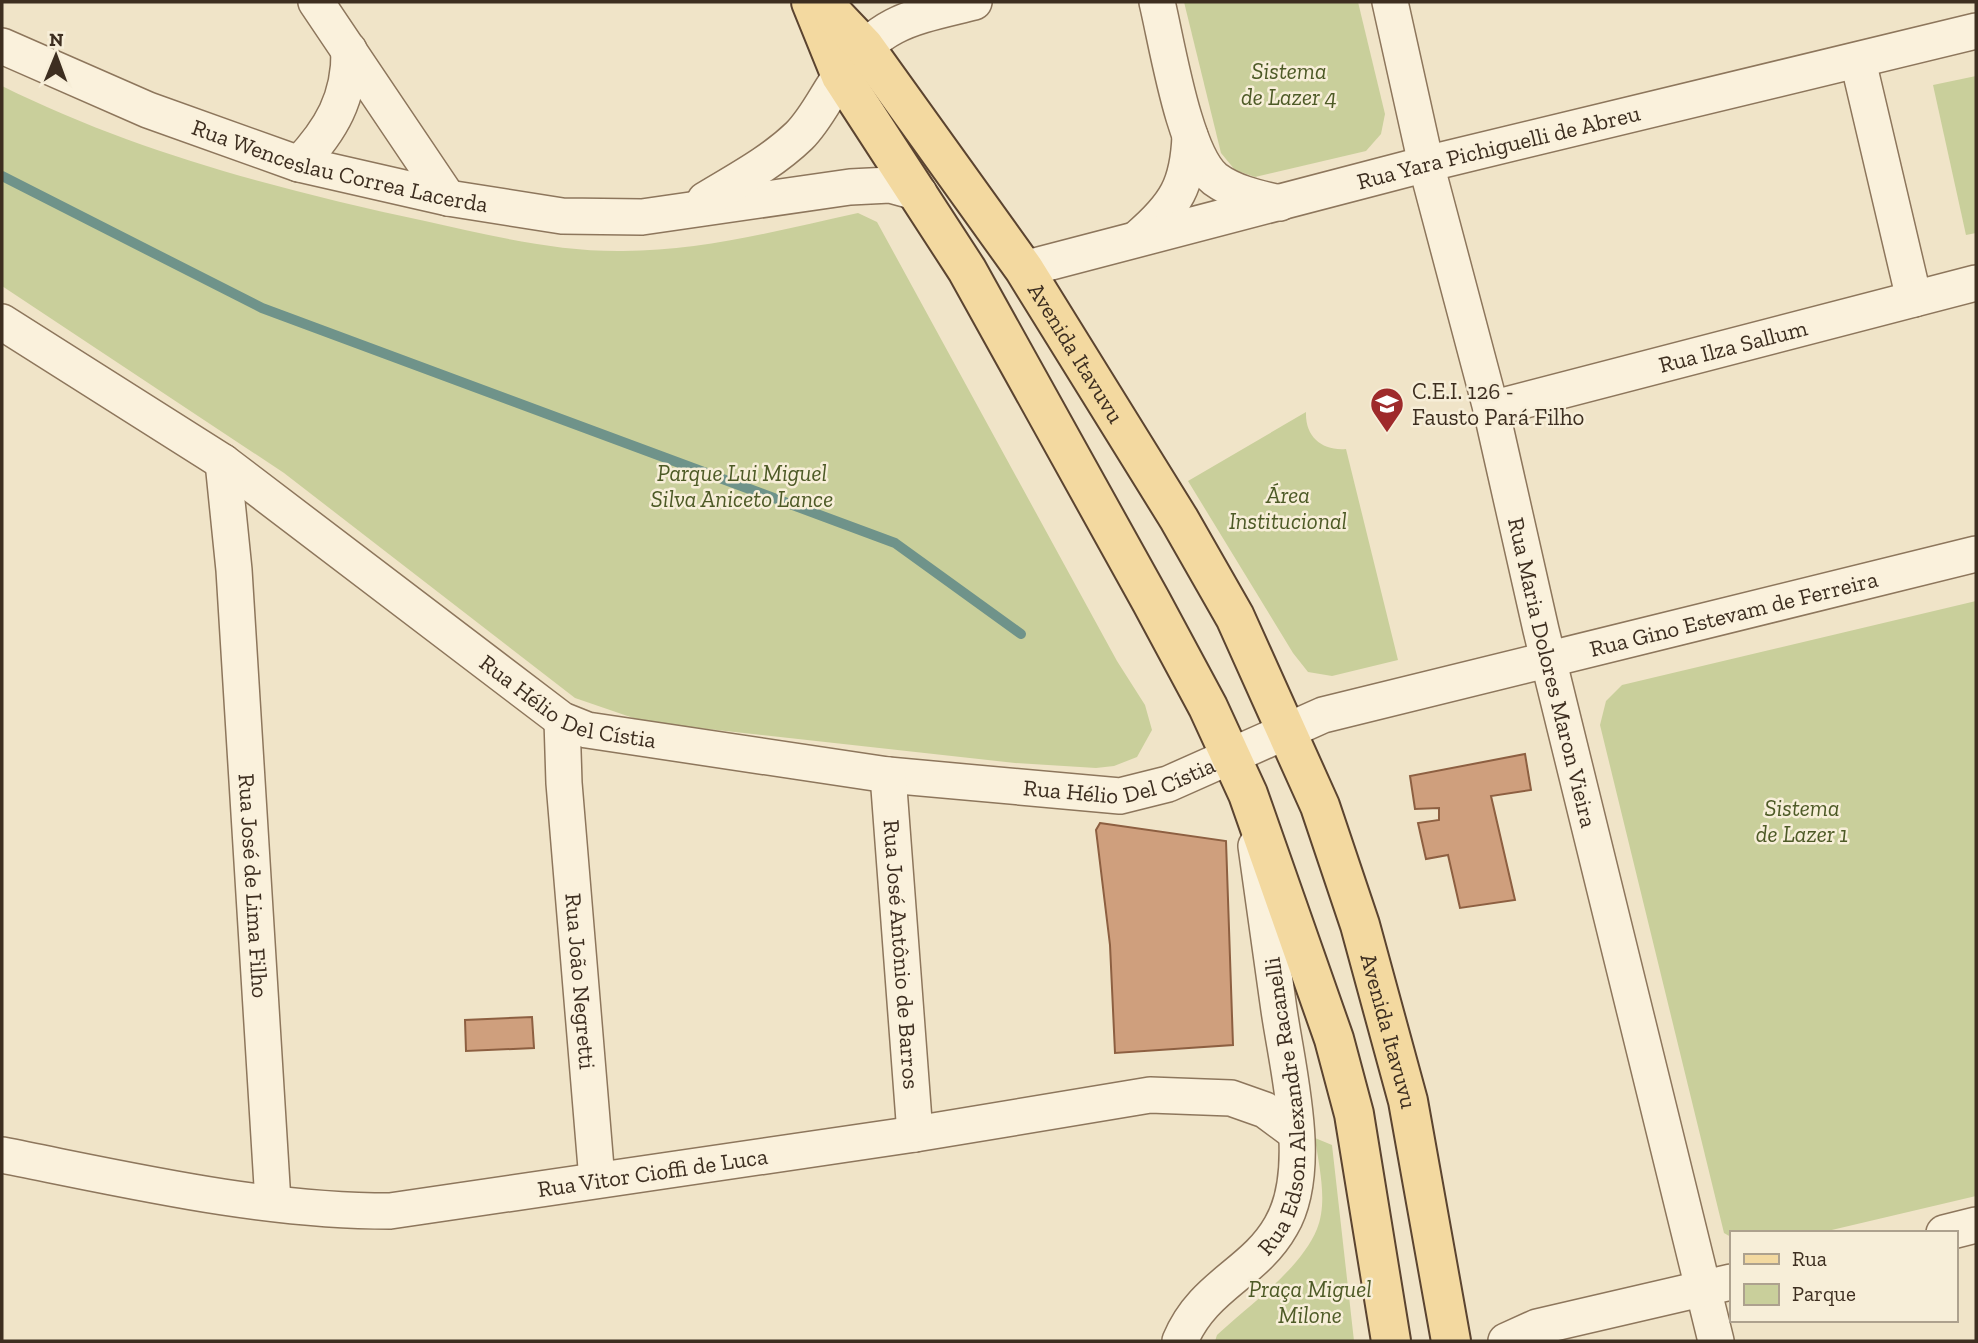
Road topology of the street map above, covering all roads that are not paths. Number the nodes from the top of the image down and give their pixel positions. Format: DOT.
graph roads {
  1 [pos="316,2"];
  2 [pos="811,2"];
  3 [pos="822,2"];
  4 [pos="974,2"];
  5 [pos="1157,2"];
  6 [pos="1390,2"];
  7 [pos="1976,31"];
  8 [pos="2,46"];
  9 [pos="864,46"];
  10 [pos="349,50"];
  11 [pos="1858,61"];
  12 [pos="841,76"];
  13 [pos="1190,136"];
  14 [pos="299,164"];
  15 [pos="1426,164"];
  16 [pos="919,193"];
  17 [pos="448,198"];
  18 [pos="1280,203"];
  19 [pos="694,207"];
  20 [pos="1139,237"];
  21 [pos="1024,269"];
  22 [pos="1976,283"];
  23 [pos="1914,299"];
  24 [pos="2,322"];
  25 [pos="1491,409"];
  26 [pos="223,462"];
  27 [pos="267,497"];
  28 [pos="1976,554"];
  29 [pos="234,570"];
  30 [pos="1548,657"];
  31 [pos="575,725"];
  32 [pos="1288,732"];
  33 [pos="1233,758"];
  34 [pos="888,775"];
  35 [pos="1248,794"];
  36 [pos="1296,1133"];
  37 [pos="915,1134"];
  38 [pos="2,1155"];
  39 [pos="597,1180"];
  40 [pos="273,1202"];
  41 [pos="1976,1225"];
  42 [pos="1952,1231"];
  43 [pos="1717,1285"];
  44 [pos="1180,1341"];
  45 [pos="1391,1341"];
  46 [pos="1451,1341"];
  47 [pos="1506,1341"];
  48 [pos="1716,1341"];
  1 -- 10 [label="street"];
  2 -- 12 [label="main road"];
  3 -- 9 [label="main road, Avenida Itavuvu"];
  4 -- 9 [label="street, Rua Wenceslau Correa Lacerda"];
  5 -- 13 [label="street"];
  6 -- 15 [label="street, Rua Maria Dolores Maron Vieira"];
  7 -- 11 [label="street, Rua Yara Pichiguelli de Abreu"];
  8 -- 14 [label="street, Rua Wenceslau Correa Lacerda"];
  9 -- 12 [label="street, Rua Wenceslau Correa Lacerda"];
  9 -- 21 [label="main road, Avenida Itavuvu"];
  10 -- 14 [label="street"];
  10 -- 17 [label="street"];
  11 -- 15 [label="street, Rua Yara Pichiguelli de Abreu"];
  11 -- 23 [label="street"];
  12 -- 16 [label="main road"];
  12 -- 19 [label="street, Rua Wenceslau Correa Lacerda"];
  13 -- 18 [label="street"];
  13 -- 20 [label="street"];
  14 -- 17 [label="street, Rua Wenceslau Correa Lacerda"];
  15 -- 18 [label="street, Rua Yara Pichiguelli de Abreu"];
  15 -- 25 [label="street, Rua Maria Dolores Maron Vieira"];
  16 -- 19 [label="street, Rua Wenceslau Correa Lacerda"];
  16 -- 21 [label="main road"];
  16 -- 33 [label="main road"];
  17 -- 19 [label="street, Rua Wenceslau Correa Lacerda"];
  18 -- 20 [label="street, Rua Yara Pichiguelli de Abreu"];
  20 -- 21 [label="street, Rua Yara Pichiguelli de Abreu"];
  21 -- 32 [label="main road, Avenida Itavuvu"];
  22 -- 23 [label="street, Rua Ilza Sallum"];
  23 -- 25 [label="street, Rua Ilza Sallum"];
  24 -- 26 [label="street, Rua Hélio Del Cístia"];
  25 -- 30 [label="street, Rua Maria Dolores Maron Vieira"];
  26 -- 27 [label="street, Rua Hélio Del Cístia"];
  26 -- 29 [label="street, Rua José de Lima Filho"];
  27 -- 29 [label="street, Rua José de Lima Filho"];
  27 -- 31 [label="street, Rua Hélio Del Cístia"];
  28 -- 30 [label="street, Rua Gino Estevam de Ferreira"];
  29 -- 40 [label="street, Rua José de Lima Filho"];
  30 -- 32 [label="street, Rua Gino Estevam de Ferreira"];
  30 -- 43 [label="street, Rua Maria Dolores Maron Vieira"];
  31 -- 34 [label="street, Rua Hélio Del Cístia"];
  31 -- 39 [label="street, Rua João Negretti"];
  32 -- 33 [label="street"];
  32 -- 46 [label="main road, Avenida Itavuvu"];
  33 -- 34 [label="street, Rua Hélio Del Cístia"];
  33 -- 35 [label="main road"];
  34 -- 37 [label="street, Rua José Antônio de Barros"];
  35 -- 36 [label="street, Rua Edson Alexandre Racanelli"];
  35 -- 45 [label="main road"];
  36 -- 37 [label="street, Rua Vitor Cioffi de Luca"];
  36 -- 44 [label="street, Rua Edson Alexandre Racanelli"];
  37 -- 39 [label="street, Rua Vitor Cioffi de Luca"];
  38 -- 40 [label="street, Rua Vitor Cioffi de Luca"];
  39 -- 40 [label="street, Rua Vitor Cioffi de Luca"];
  41 -- 42 [label="street"];
  43 -- 47 [label="street"];
  43 -- 48 [label="street, Rua Maria Dolores Maron Vieira"];
}
